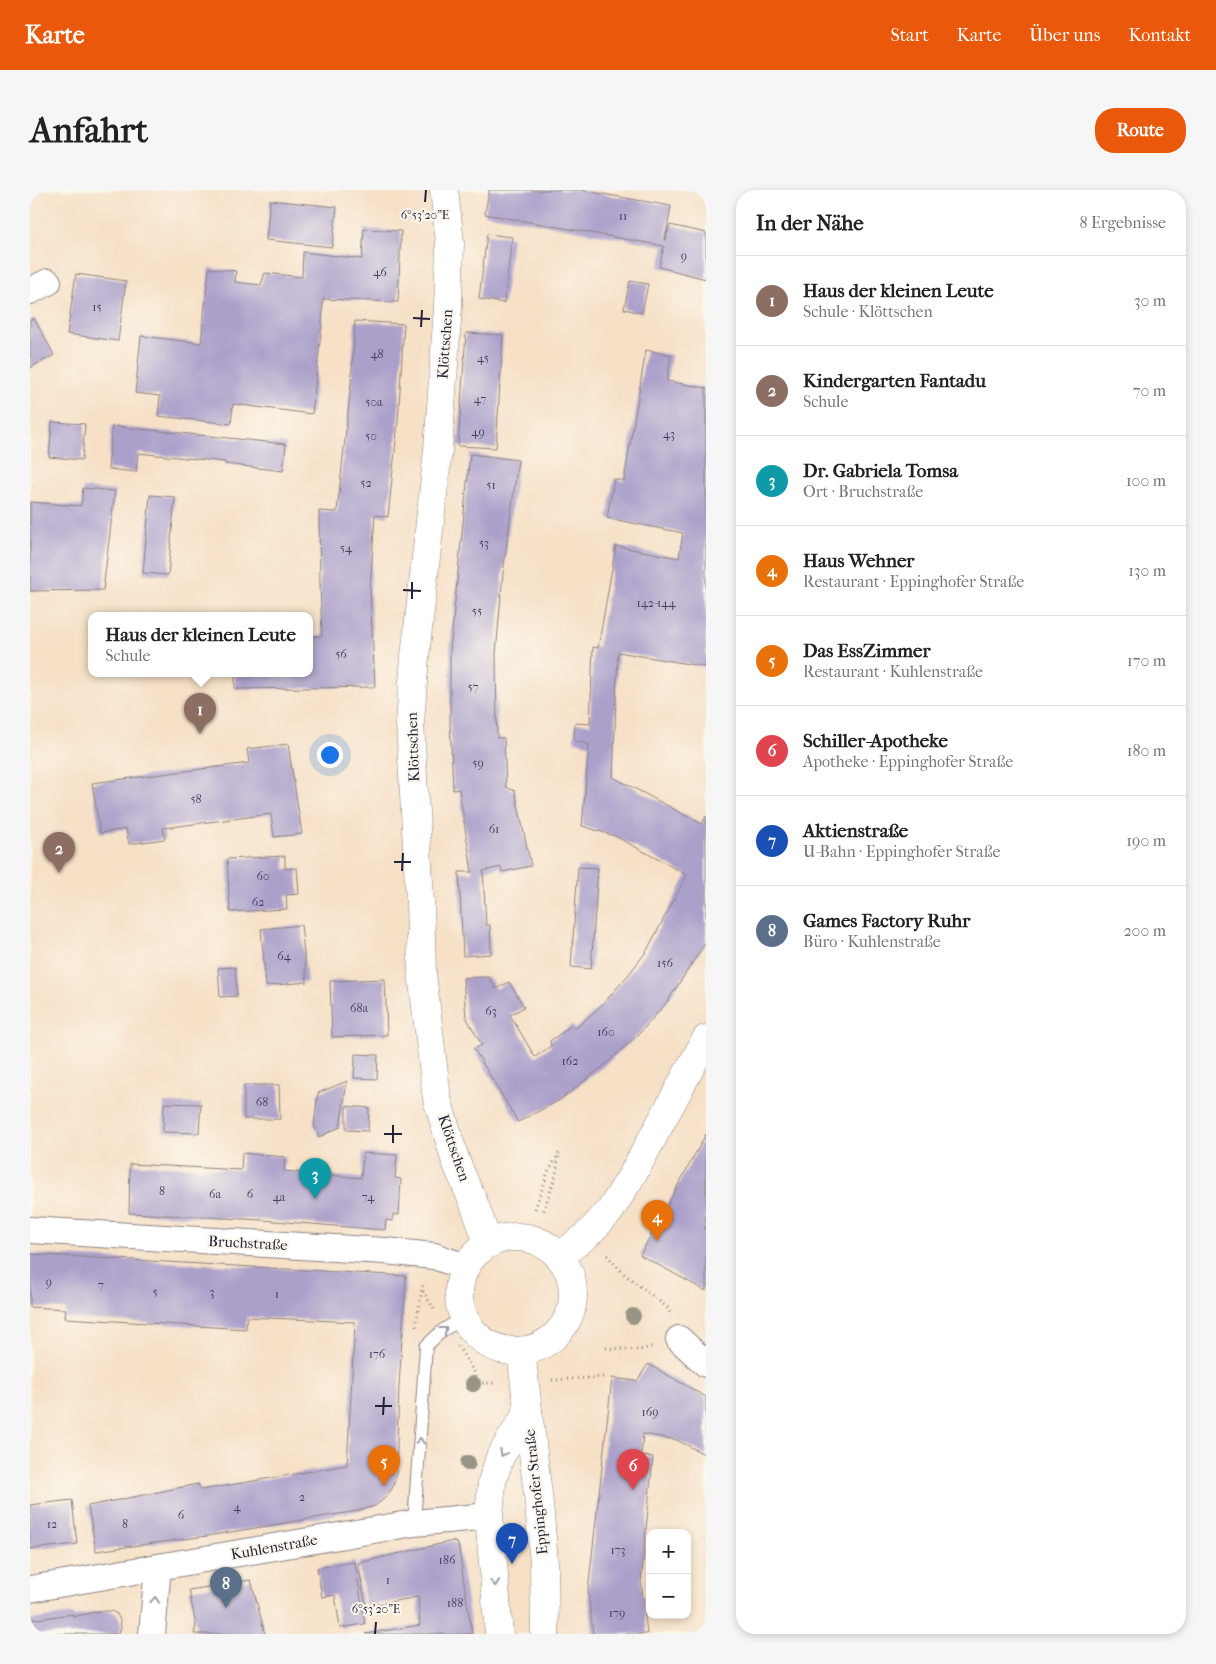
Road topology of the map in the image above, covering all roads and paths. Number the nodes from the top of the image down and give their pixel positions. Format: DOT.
graph roads {
  1 [pos="444,190"];
  2 [pos="464,190"];
  3 [pos="450,243"];
  4 [pos="706,1038"];
  5 [pos="535,1209"];
  6 [pos="543,1212"];
  7 [pos="30,1230"];
  8 [pos="588,1234"];
  9 [pos="488,1244"];
  10 [pos="559,1257"];
  11 [pos="464,1267"];
  12 [pos="455,1323"];
  13 [pos="679,1339"];
  14 [pos="606,1348"];
  15 [pos="521,1351"];
  16 [pos="706,1364"];
  17 [pos="604,1377"];
  18 [pos="524,1382"];
  19 [pos="528,1411"];
  20 [pos="489,1516"];
  21 [pos="414,1523"];
  22 [pos="158,1567"];
  23 [pos="30,1589"];
  24 [pos="152,1634"];
  25 [pos="499,1634"];
  26 [pos="546,1634"];
  1 -- 3 [label="main road, Klöttschen"];
  2 -- 3 [label="main road, Klöttschen"];
  3 -- 9 [label="main road, Klöttschen"];
  4 -- 8 [label="main road"];
  5 -- 6 [label="path"];
  7 -- 11 [label="street, Bruchstraße"];
  8 -- 10 [label="main road"];
  8 -- 13 [label="path"];
  9 -- 10 [label="main road"];
  9 -- 11 [label="main road"];
  10 -- 15 [label="main road"];
  11 -- 12 [label="main road"];
  12 -- 15 [label="main road"];
  12 -- 18 [label="path"];
  21 -- 12 [label="lane, one-way"];
  13 -- 14 [label="path"];
  13 -- 16 [label="street"];
  15 -- 18 [label="main road, Eppinghofer Straße"];
  17 -- 18 [label="path"];
  18 -- 19 [label="main road, Eppinghofer Straße"];
  19 -- 20 [label="main road, one-way"];
  19 -- 26 [label="main road, Eppinghofer Straße"];
  20 -- 21 [label="street, Kuhlenstraße"];
  20 -- 25 [label="main road, one-way"];
  21 -- 22 [label="street, Kuhlenstraße"];
  22 -- 23 [label="street, Kuhlenstraße"];
  24 -- 22 [label="street, one-way"];
}
